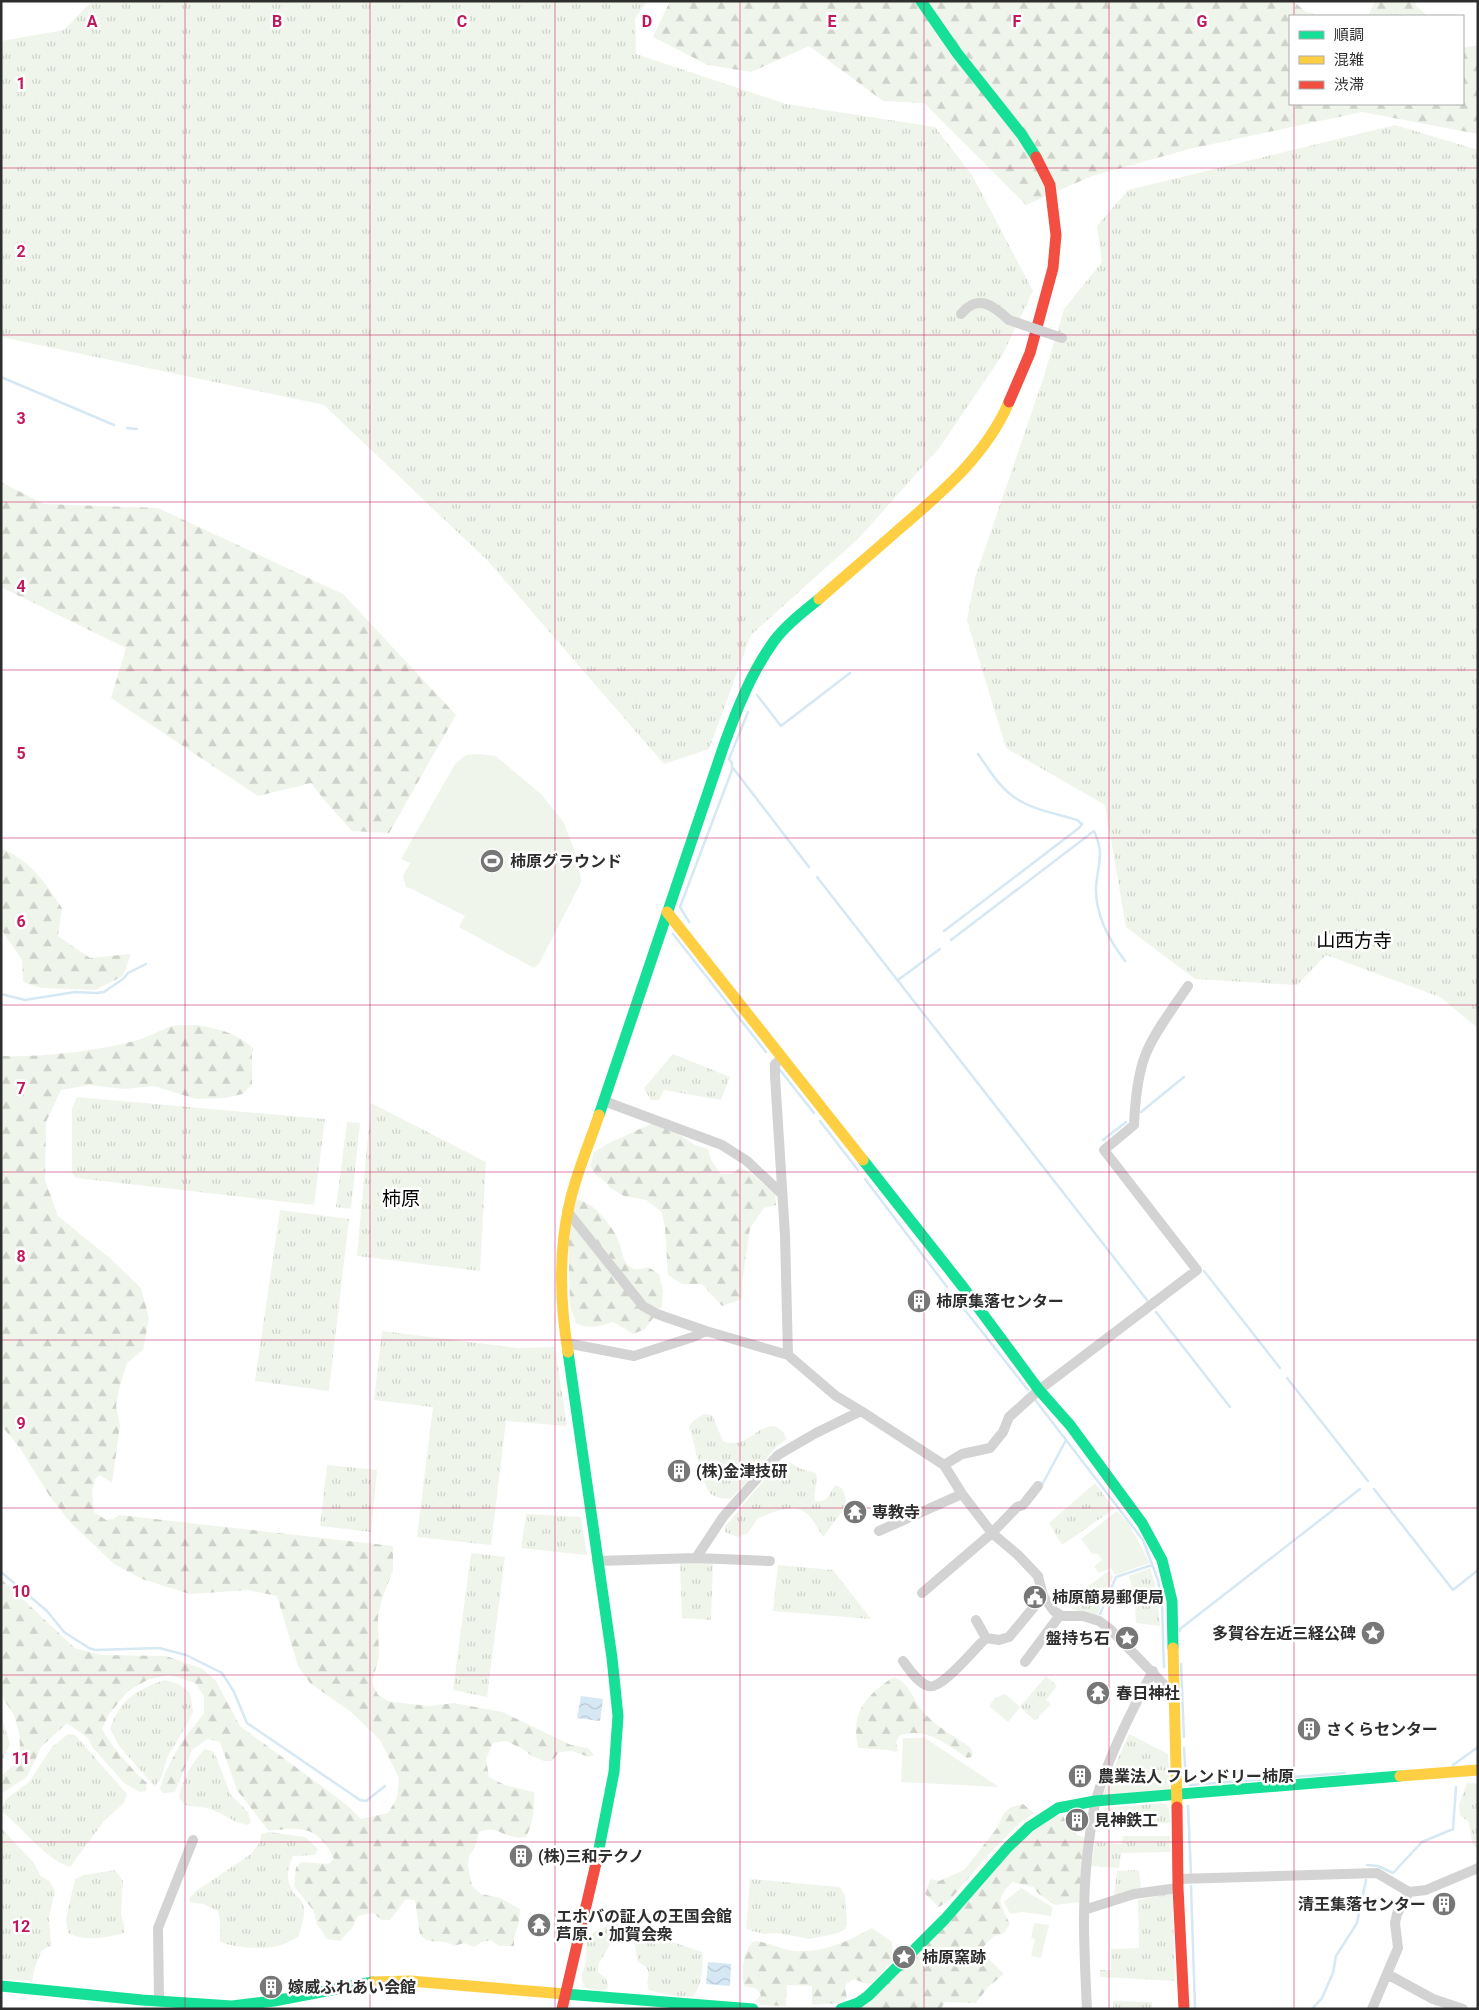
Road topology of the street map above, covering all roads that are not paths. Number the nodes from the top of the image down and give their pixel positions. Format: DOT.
graph roads {
  1 [pos="921,1"];
  2 [pos="961,314"];
  3 [pos="1062,338"];
  4 [pos="667,912"];
  5 [pos="1188,986"];
  6 [pos="782,1058"];
  7 [pos="604,1101"];
  8 [pos="781,1193"];
  9 [pos="567,1211"];
  10 [pos="706,1330"];
  11 [pos="566,1343"];
  12 [pos="788,1355"];
  13 [pos="1039,1390"];
  14 [pos="861,1411"];
  15 [pos="944,1465"];
  16 [pos="1038,1486"];
  17 [pos="962,1494"];
  18 [pos="879,1531"];
  19 [pos="992,1533"];
  20 [pos="696,1558"];
  21 [pos="597,1561"];
  22 [pos="770,1561"];
  23 [pos="922,1593"];
  24 [pos="1043,1596"];
  25 [pos="1060,1615"];
  26 [pos="976,1620"];
  27 [pos="986,1638"];
  28 [pos="904,1661"];
  29 [pos="1024,1662"];
  30 [pos="1153,1671"];
  31 [pos="1174,1695"];
  32 [pos="1478,1770"];
  33 [pos="1177,1794"];
  34 [pos="1095,1801"];
  35 [pos="193,1840"];
  36 [pos="1478,1868"];
  37 [pos="1178,1884"];
  38 [pos="1409,1892"];
  39 [pos="1084,1910"];
  40 [pos="1387,1974"];
  41 [pos="1,1986"];
  42 [pos="564,1994"];
  43 [pos="159,2001"];
  44 [pos="562,2009"];
  45 [pos="753,2009"];
  46 [pos="841,2009"];
  47 [pos="1088,2009"];
  48 [pos="1184,2009"];
  49 [pos="1372,2009"];
  50 [pos="1463,2009"];
  1 -- 4 [label="street"];
  2 -- 3 [label="street, bridge"];
  4 -- 6 [label="street"];
  4 -- 7 [label="street"];
  5 -- 13 [label="street"];
  6 -- 8 [label="street"];
  6 -- 13 [label="street"];
  7 -- 8 [label="street"];
  7 -- 9 [label="street"];
  8 -- 12 [label="street"];
  9 -- 10 [label="street"];
  9 -- 11 [label="street"];
  10 -- 11 [label="street"];
  10 -- 12 [label="street"];
  11 -- 21 [label="street"];
  12 -- 14 [label="street"];
  13 -- 15 [label="street"];
  13 -- 31 [label="street"];
  14 -- 15 [label="street"];
  14 -- 20 [label="street"];
  15 -- 17 [label="street"];
  16 -- 19 [label="street"];
  17 -- 18 [label="street"];
  17 -- 19 [label="street"];
  19 -- 23 [label="street"];
  19 -- 24 [label="street"];
  20 -- 21 [label="street"];
  20 -- 22 [label="street"];
  21 -- 42 [label="street"];
  24 -- 25 [label="street"];
  24 -- 27 [label="street"];
  25 -- 29 [label="street"];
  25 -- 30 [label="street"];
  26 -- 27 [label="street"];
  27 -- 28 [label="street"];
  30 -- 31 [label="street"];
  30 -- 34 [label="street"];
  31 -- 33 [label="street"];
  32 -- 33 [label="street"];
  33 -- 34 [label="street"];
  33 -- 37 [label="street"];
  34 -- 39 [label="street"];
  34 -- 46 [label="street"];
  35 -- 43 [label="street"];
  36 -- 38 [label="street"];
  37 -- 38 [label="street"];
  37 -- 39 [label="street"];
  37 -- 48 [label="street"];
  38 -- 40 [label="street"];
  39 -- 47 [label="street"];
  40 -- 49 [label="street"];
  40 -- 50 [label="street"];
  41 -- 43 [label="street"];
  42 -- 43 [label="street"];
  42 -- 44 [label="street"];
  42 -- 45 [label="street"];
}
